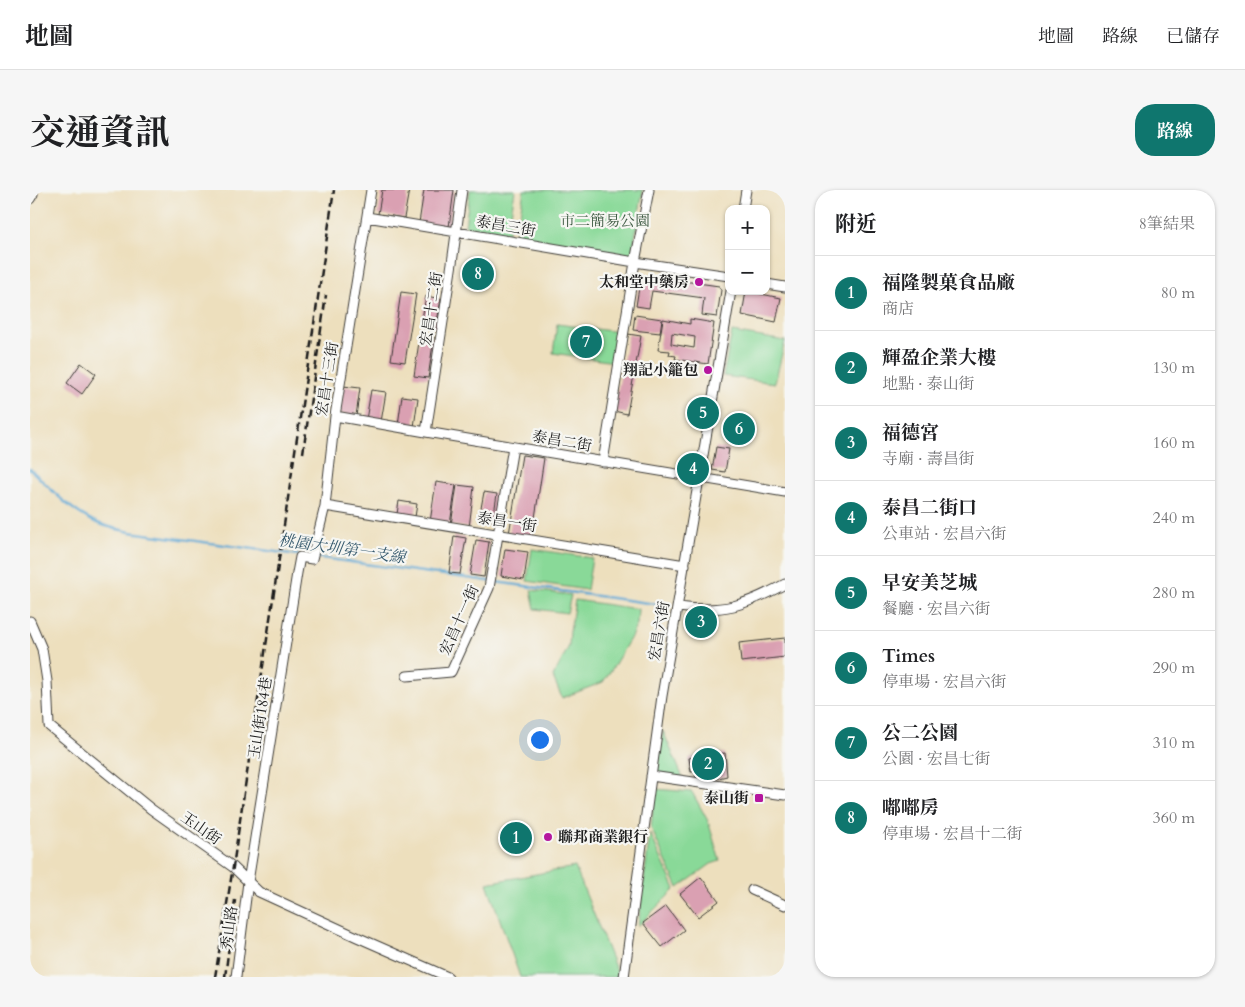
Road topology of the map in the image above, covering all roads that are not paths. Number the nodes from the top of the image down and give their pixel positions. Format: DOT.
graph roads {
  1 [pos="33,190"];
  2 [pos="371,190"];
  3 [pos="462,190"];
  4 [pos="649,190"];
  5 [pos="746,190"];
  6 [pos="30,199"];
  7 [pos="744,205"];
  8 [pos="367,217"];
  9 [pos="456,231"];
  10 [pos="635,262"];
  11 [pos="725,275"];
  12 [pos="770,285"];
  13 [pos="785,287"];
  14 [pos="730,295"];
  15 [pos="335,416"];
  16 [pos="426,432"];
  17 [pos="513,447"];
  18 [pos="603,462"];
  19 [pos="700,478"];
  20 [pos="785,492"];
  21 [pos="324,506"];
  22 [pos="498,534"];
  23 [pos="300,557"];
  24 [pos="685,565"];
  25 [pos="785,584"];
  26 [pos="678,605"];
  27 [pos="30,621"];
  28 [pos="407,676"];
  29 [pos="651,776"];
  30 [pos="785,795"];
  31 [pos="248,882"];
  32 [pos="752,890"];
  33 [pos="785,904"];
  34 [pos="236,977"];
  35 [pos="448,977"];
  36 [pos="624,977"];
  1 -- 6 [label="street"];
  2 -- 8 [label="street, 宏昌十三街"];
  3 -- 9 [label="street, 宏昌十二街"];
  4 -- 10 [label="street"];
  5 -- 7 [label="street"];
  8 -- 9 [label="street, 泰昌三街"];
  8 -- 15 [label="street, 宏昌十三街"];
  9 -- 10 [label="street, 泰昌三街"];
  9 -- 16 [label="street, 宏昌十二街"];
  10 -- 11 [label="street, 泰昌三街"];
  10 -- 18 [label="street"];
  12 -- 13 [label="street"];
  14 -- 19 [label="street, 宏昌六街"];
  15 -- 16 [label="street, 泰昌二街"];
  15 -- 21 [label="street, 宏昌十三街"];
  16 -- 17 [label="street, 泰昌二街"];
  17 -- 18 [label="street, 泰昌二街"];
  17 -- 22 [label="street, 宏昌十一街"];
  18 -- 19 [label="street, 泰昌二街"];
  19 -- 20 [label="street, 泰昌二街"];
  19 -- 24 [label="street, 宏昌六街"];
  21 -- 22 [label="street, 泰昌一街"];
  21 -- 23 [label="street, 宏昌十三街"];
  22 -- 24 [label="street, 泰昌一街"];
  22 -- 28 [label="street, 宏昌十一街"];
  23 -- 31 [label="street, 玉山街184巷"];
  24 -- 26 [label="street, 宏昌六街"];
  25 -- 26 [label="street"];
  26 -- 29 [label="street, 宏昌六街"];
  27 -- 31 [label="street, 玉山街"];
  29 -- 30 [label="street"];
  29 -- 36 [label="street, 宏昌六街"];
  31 -- 34 [label="street, 秀山路"];
  31 -- 35 [label="street, 玉山街"];
  32 -- 33 [label="street"];
}
